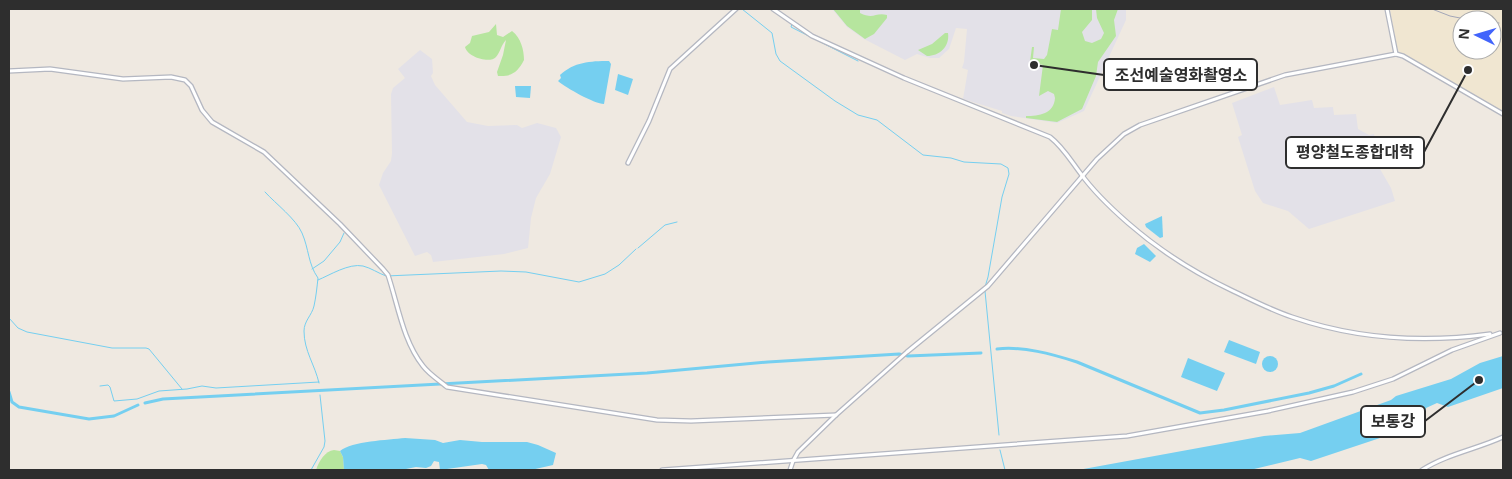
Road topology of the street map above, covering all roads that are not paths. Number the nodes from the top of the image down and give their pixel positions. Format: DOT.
graph roads {
  1 [pos="736,9"];
  2 [pos="773,9"];
  3 [pos="1387,9"];
  4 [pos="1396,54"];
  5 [pos="9,71"];
  6 [pos="1503,114"];
  7 [pos="628,163"];
  8 [pos="1082,176"];
  9 [pos="1502,333"];
  10 [pos="836,415"];
  11 [pos="1503,437"];
  12 [pos="792,460"];
  13 [pos="790,469"];
  14 [pos="662,470"];
  15 [pos="1422,470"];
  1 -- 7 [label="main road"];
  2 -- 8 [label="main road"];
  3 -- 4 [label="main road"];
  4 -- 6 [label="main road"];
  4 -- 8 [label="main road"];
  5 -- 10 [label="main road"];
  8 -- 9 [label="main road"];
  8 -- 10 [label="main road"];
  9 -- 12 [label="main road"];
  10 -- 12 [label="main road"];
  11 -- 15 [label="main road"];
  12 -- 13 [label="main road"];
  12 -- 14 [label="main road"];
}
